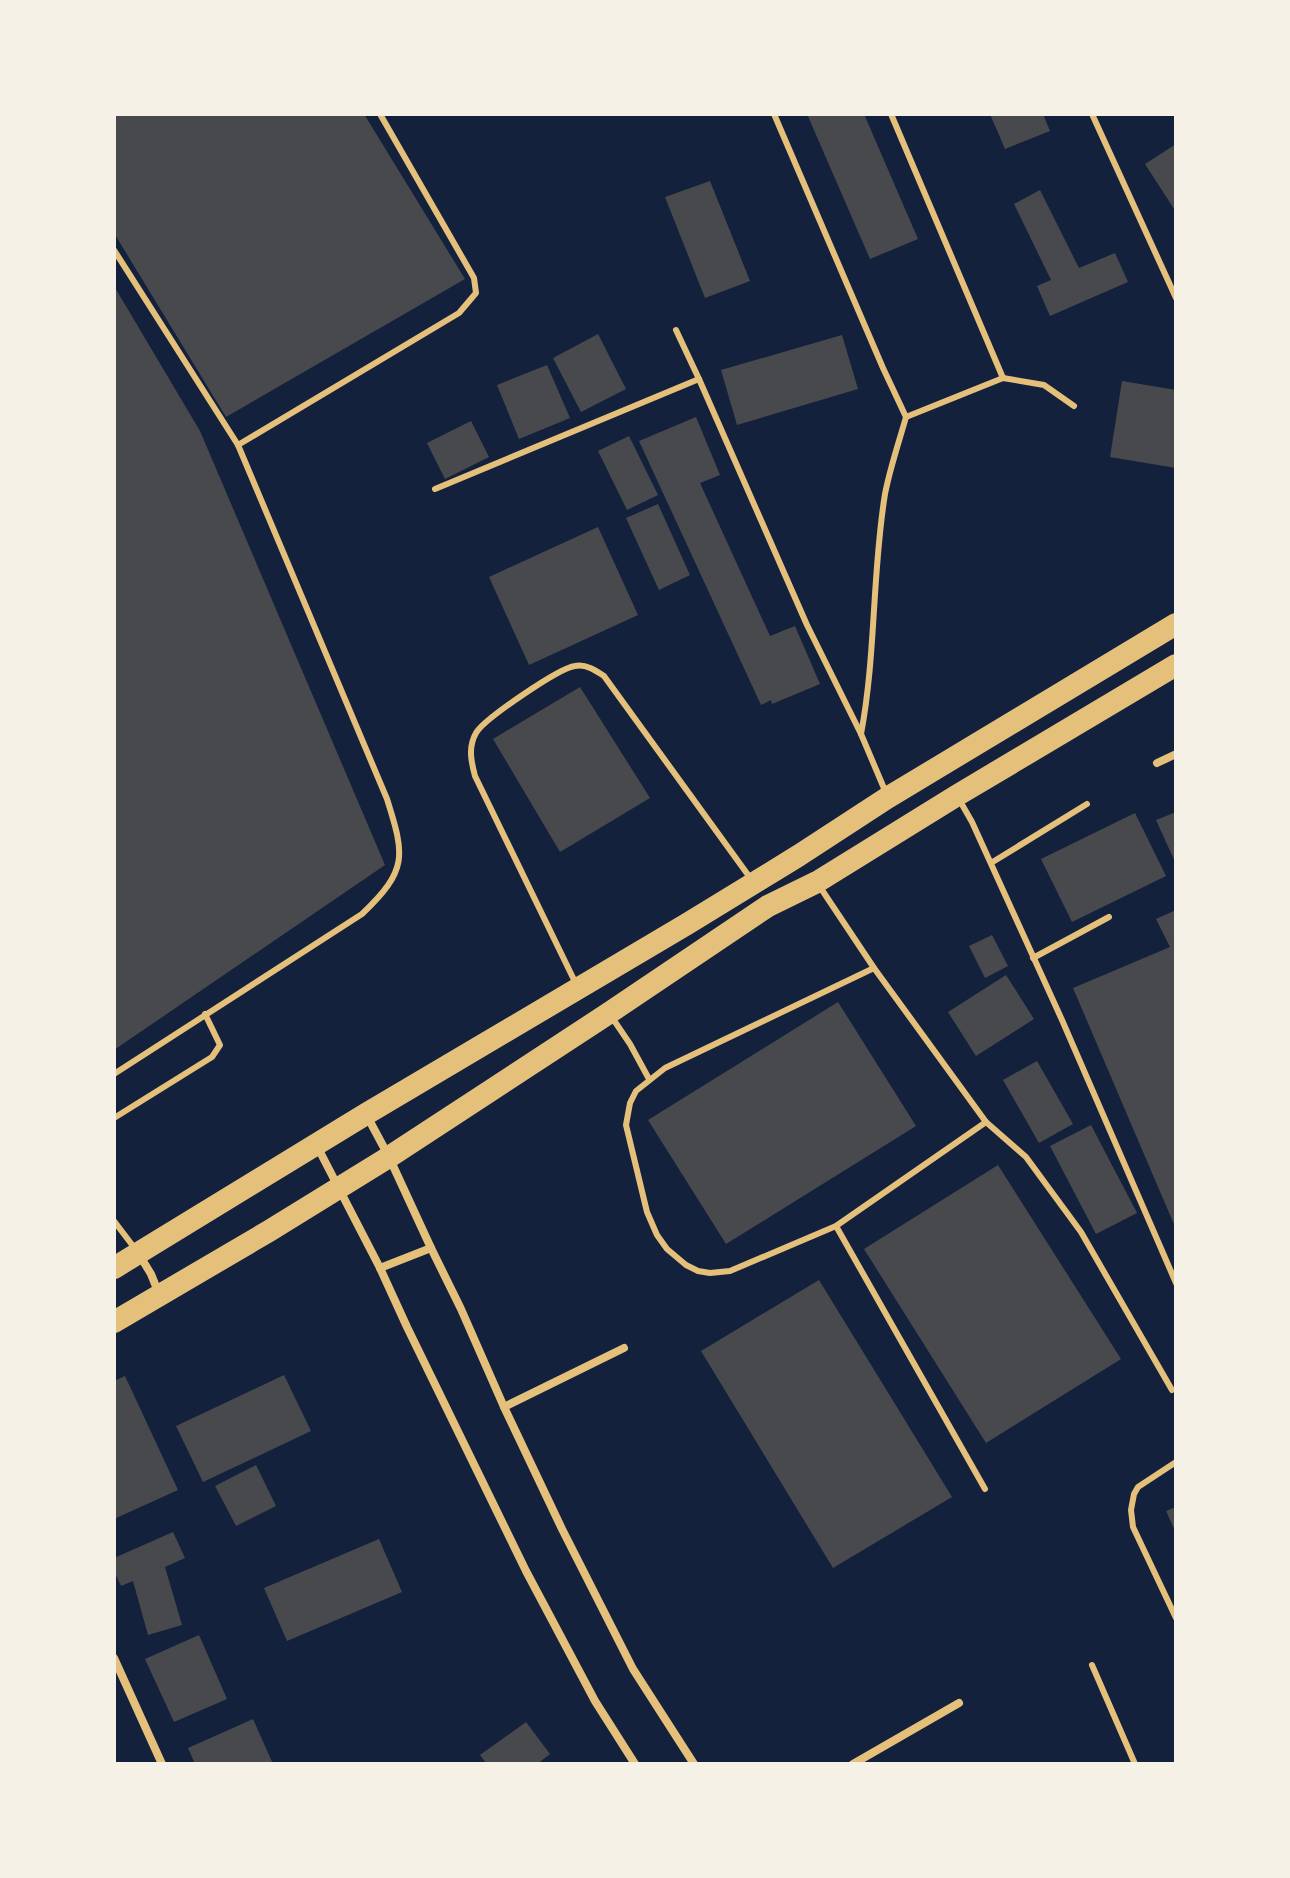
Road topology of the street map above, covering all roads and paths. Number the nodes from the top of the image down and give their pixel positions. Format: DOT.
graph roads {
  1 [pos="380,114"];
  2 [pos="774,114"];
  3 [pos="891,114"];
  4 [pos="1092,114"];
  5 [pos="114,250"];
  6 [pos="1176,298"];
  7 [pos="676,330"];
  8 [pos="1003,378"];
  9 [pos="699,379"];
  10 [pos="1074,406"];
  11 [pos="906,417"];
  12 [pos="238,445"];
  13 [pos="435,489"];
  14 [pos="1176,624"];
  15 [pos="1176,665"];
  16 [pos="861,734"];
  17 [pos="1176,754"];
  18 [pos="1157,763"];
  19 [pos="956,796"];
  20 [pos="887,798"];
  21 [pos="1087,804"];
  22 [pos="991,863"];
  23 [pos="809,870"];
  24 [pos="754,883"];
  25 [pos="768,906"];
  26 [pos="1109,917"];
  27 [pos="1033,958"];
  28 [pos="874,968"];
  29 [pos="578,989"];
  30 [pos="609,1013"];
  31 [pos="205,1014"];
  32 [pos="114,1074"];
  33 [pos="649,1079"];
  34 [pos="366,1114"];
  35 [pos="114,1118"];
  36 [pos="986,1122"];
  37 [pos="316,1146"];
  38 [pos="389,1157"];
  39 [pos="338,1187"];
  40 [pos="114,1221"];
  41 [pos="836,1226"];
  42 [pos="431,1248"];
  43 [pos="138,1253"];
  44 [pos="114,1268"];
  45 [pos="380,1268"];
  46 [pos="1176,1283"];
  47 [pos="160,1294"];
  48 [pos="114,1322"];
  49 [pos="624,1348"];
  50 [pos="1172,1390"];
  51 [pos="504,1407"];
  52 [pos="1176,1462"];
  53 [pos="985,1489"];
  54 [pos="1176,1618"];
  55 [pos="114,1658"];
  56 [pos="1092,1665"];
  57 [pos="959,1703"];
  58 [pos="162,1764"];
  59 [pos="635,1764"];
  60 [pos="694,1764"];
  61 [pos="853,1764"];
  62 [pos="1135,1764"];
  1 -- 12 [label="lane"];
  2 -- 11 [label="lane"];
  3 -- 8 [label="lane"];
  4 -- 6 [label="lane"];
  5 -- 12 [label="lane"];
  7 -- 9 [label="lane"];
  8 -- 10 [label="lane"];
  8 -- 11 [label="lane"];
  9 -- 13 [label="lane"];
  9 -- 16 [label="lane"];
  11 -- 16 [label="lane"];
  12 -- 31 [label="lane"];
  14 -- 20 [label="highway"];
  15 -- 19 [label="highway"];
  16 -- 20 [label="lane"];
  17 -- 18 [label="street"];
  19 -- 22 [label="lane"];
  19 -- 23 [label="highway"];
  20 -- 23 [label="highway"];
  21 -- 22 [label="lane"];
  22 -- 27 [label="lane"];
  23 -- 24 [label="highway"];
  23 -- 25 [label="highway"];
  23 -- 28 [label="lane"];
  24 -- 25 [label="lane"];
  24 -- 29 [label="highway"];
  24 -- 29 [label="lane"];
  25 -- 30 [label="highway"];
  26 -- 27 [label="lane"];
  27 -- 46 [label="lane"];
  28 -- 33 [label="lane"];
  28 -- 36 [label="lane"];
  29 -- 34 [label="highway"];
  30 -- 33 [label="lane"];
  30 -- 38 [label="highway"];
  31 -- 32 [label="lane"];
  31 -- 35 [label="lane"];
  33 -- 41 [label="lane"];
  34 -- 37 [label="highway"];
  34 -- 38 [label="street"];
  36 -- 41 [label="lane"];
  36 -- 50 [label="lane"];
  37 -- 39 [label="street"];
  37 -- 43 [label="highway"];
  38 -- 39 [label="highway"];
  38 -- 42 [label="street"];
  39 -- 45 [label="street"];
  39 -- 47 [label="highway"];
  40 -- 43 [label="lane"];
  41 -- 53 [label="lane"];
  42 -- 45 [label="street"];
  42 -- 51 [label="street"];
  43 -- 44 [label="highway"];
  43 -- 47 [label="street"];
  45 -- 59 [label="street"];
  47 -- 48 [label="highway"];
  49 -- 51 [label="street"];
  51 -- 60 [label="street"];
  52 -- 54 [label="lane"];
  55 -- 58 [label="street"];
  56 -- 62 [label="lane"];
  57 -- 61 [label="street"];
}
